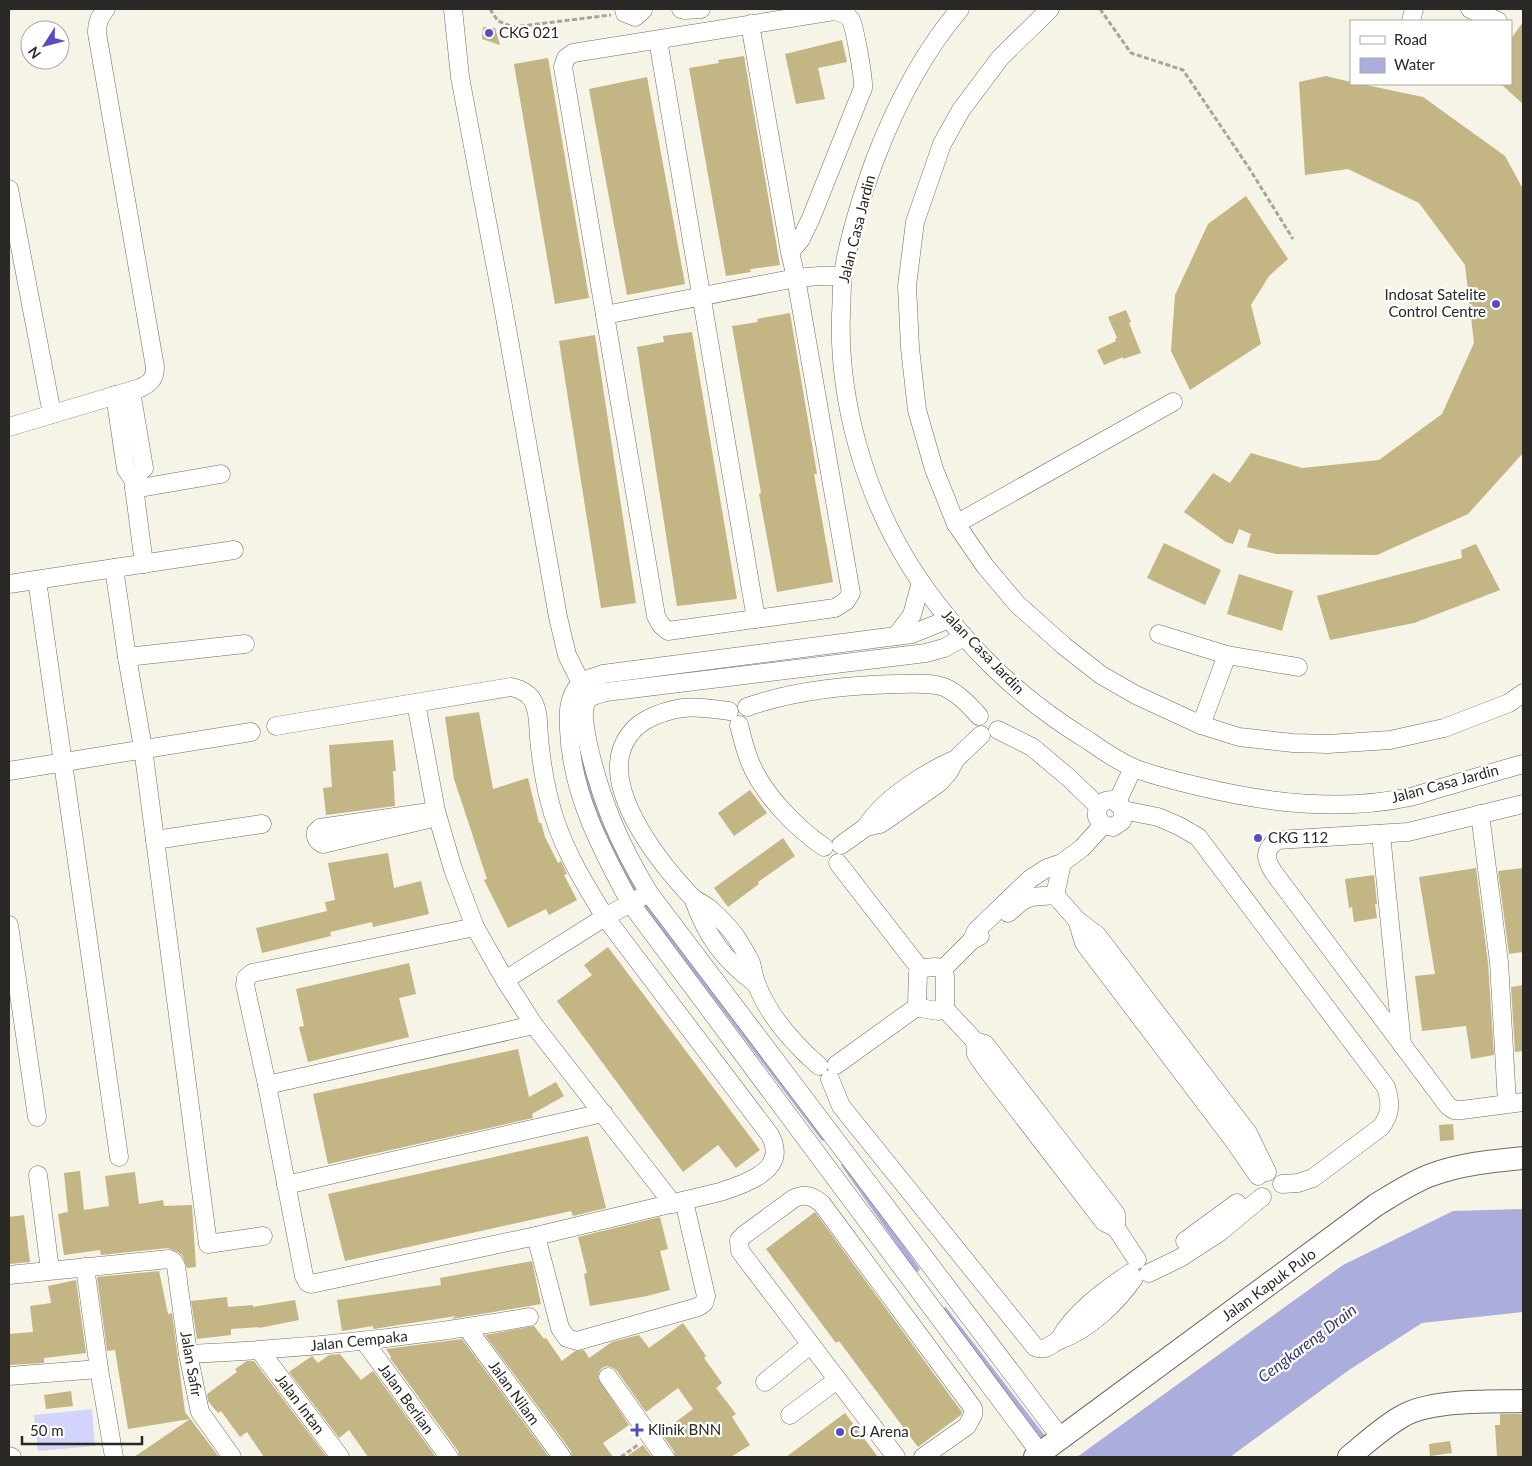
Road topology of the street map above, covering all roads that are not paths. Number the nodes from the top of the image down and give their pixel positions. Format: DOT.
graph roads {
  1 [pos="453,9"];
  2 [pos="646,9"];
  3 [pos="681,9"];
  4 [pos="701,9"];
  5 [pos="960,9"];
  6 [pos="1050,9"];
  7 [pos="1470,9"];
  8 [pos="101,11"];
  9 [pos="624,11"];
  10 [pos="1496,20"];
  11 [pos="750,24"];
  12 [pos="658,40"];
  13 [pos="9,189"];
  14 [pos="790,252"];
  15 [pos="843,276"];
  16 [pos="796,278"];
  17 [pos="700,298"];
  18 [pos="605,315"];
  19 [pos="123,393"];
  20 [pos="1173,402"];
  21 [pos="52,414"];
  22 [pos="9,427"];
  23 [pos="221,474"];
  24 [pos="133,484"];
  25 [pos="956,524"];
  26 [pos="234,550"];
  27 [pos="144,564"];
  28 [pos="114,568"];
  29 [pos="37,580"];
  30 [pos="921,582"];
  31 [pos="9,584"];
  32 [pos="756,619"];
  33 [pos="949,619"];
  34 [pos="1159,634"];
  35 [pos="896,636"];
  36 [pos="964,637"];
  37 [pos="245,644"];
  38 [pos="1227,655"];
  39 [pos="127,658"];
  40 [pos="1298,668"];
  41 [pos="585,690"];
  42 [pos="1523,693"];
  43 [pos="416,703"];
  44 [pos="979,716"];
  45 [pos="734,718"];
  46 [pos="1200,725"];
  47 [pos="276,726"];
  48 [pos="998,730"];
  49 [pos="250,732"];
  50 [pos="981,736"];
  51 [pos="143,748"];
  52 [pos="63,762"];
  53 [pos="1523,764"];
  54 [pos="1133,768"];
  55 [pos="9,771"];
  56 [pos="1523,804"];
  57 [pos="1098,806"];
  58 [pos="1120,806"];
  59 [pos="436,814"];
  60 [pos="1480,814"];
  61 [pos="262,824"];
  62 [pos="1103,825"];
  63 [pos="1381,834"];
  64 [pos="155,840"];
  65 [pos="832,846"];
  66 [pos="1062,863"];
  67 [pos="649,893"];
  68 [pos="1054,895"];
  69 [pos="631,904"];
  70 [pos="605,917"];
  71 [pos="9,925"];
  72 [pos="476,926"];
  73 [pos="972,940"];
  74 [pos="943,969"];
  75 [pos="921,970"];
  76 [pos="505,980"];
  77 [pos="918,1006"];
  78 [pos="944,1008"];
  79 [pos="534,1025"];
  80 [pos="1402,1045"];
  81 [pos="828,1070"];
  82 [pos="267,1085"];
  83 [pos="1515,1102"];
  84 [pos="603,1114"];
  85 [pos="37,1117"];
  86 [pos="119,1157"];
  87 [pos="1523,1158"];
  88 [pos="38,1175"];
  89 [pos="1261,1183"];
  90 [pos="286,1185"];
  91 [pos="679,1202"];
  92 [pos="263,1236"];
  93 [pos="536,1236"];
  94 [pos="85,1267"];
  95 [pos="1139,1269"];
  96 [pos="50,1270"];
  97 [pos="938,1274"];
  98 [pos="9,1275"];
  99 [pos="918,1288"];
  100 [pos="898,1305"];
  101 [pos="529,1317"];
  102 [pos="467,1328"];
  103 [pos="364,1341"];
  104 [pos="810,1345"];
  105 [pos="260,1350"];
  106 [pos="188,1354"];
  107 [pos="99,1369"];
  108 [pos="9,1376"];
  109 [pos="608,1377"];
  110 [pos="837,1380"];
  111 [pos="765,1382"];
  112 [pos="1523,1401"];
  113 [pos="790,1415"];
  114 [pos="1061,1438"];
  115 [pos="1038,1455"];
  116 [pos="9,1456"];
  117 [pos="12,1457"];
  118 [pos="114,1457"];
  119 [pos="232,1457"];
  120 [pos="340,1457"];
  121 [pos="449,1457"];
  122 [pos="562,1457"];
  123 [pos="665,1457"];
  124 [pos="896,1457"];
  125 [pos="923,1457"];
  126 [pos="1349,1457"];
  1 -- 41 [label="street"];
  2 -- 9 [label="street"];
  3 -- 4 [label="street"];
  5 -- 15 [label="street, Jalan Casa Jardin"];
  6 -- 25 [label="street"];
  7 -- 10 [label="street"];
  8 -- 19 [label="street"];
  11 -- 12 [label="street"];
  11 -- 14 [label="street"];
  11 -- 14 [label="street"];
  12 -- 17 [label="street"];
  12 -- 18 [label="street"];
  13 -- 21 [label="street"];
  14 -- 16 [label="street"];
  15 -- 16 [label="street"];
  15 -- 30 [label="street, Jalan Casa Jardin"];
  16 -- 17 [label="street"];
  16 -- 32 [label="street"];
  17 -- 18 [label="street"];
  17 -- 32 [label="street"];
  18 -- 32 [label="street"];
  19 -- 21 [label="street"];
  19 -- 24 [label="street"];
  20 -- 25 [label="street"];
  21 -- 22 [label="street"];
  23 -- 24 [label="street"];
  24 -- 27 [label="street"];
  25 -- 46 [label="street"];
  26 -- 27 [label="street"];
  27 -- 28 [label="street"];
  28 -- 29 [label="street"];
  28 -- 39 [label="street"];
  29 -- 31 [label="street"];
  29 -- 52 [label="street"];
  30 -- 33 [label="street, Jalan Casa Jardin"];
  30 -- 35 [label="street"];
  33 -- 35 [label="street"];
  33 -- 36 [label="street, Jalan Casa Jardin"];
  34 -- 38 [label="street"];
  35 -- 41 [label="street"];
  36 -- 41 [label="street"];
  36 -- 54 [label="street, Jalan Casa Jardin"];
  37 -- 39 [label="street"];
  38 -- 40 [label="street"];
  38 -- 46 [label="street"];
  39 -- 51 [label="street"];
  41 -- 67 [label="street"];
  41 -- 69 [label="street"];
  42 -- 46 [label="street"];
  43 -- 47 [label="street"];
  43 -- 59 [label="street"];
  43 -- 70 [label="street"];
  44 -- 45 [label="street"];
  44 -- 48 [label="street"];
  44 -- 50 [label="street"];
  45 -- 65 [label="street"];
  45 -- 81 [label="street"];
  48 -- 50 [label="street"];
  48 -- 57 [label="street"];
  49 -- 51 [label="street"];
  50 -- 65 [label="street"];
  51 -- 52 [label="street"];
  51 -- 64 [label="street"];
  52 -- 55 [label="street"];
  52 -- 86 [label="street"];
  53 -- 54 [label="street, Jalan Casa Jardin"];
  54 -- 58 [label="street"];
  56 -- 60 [label="street"];
  57 -- 58 [label="street"];
  57 -- 62 [label="street"];
  58 -- 62 [label="street"];
  58 -- 89 [label="street"];
  59 -- 59 [label="street"];
  59 -- 72 [label="street"];
  60 -- 63 [label="street"];
  60 -- 83 [label="street"];
  61 -- 64 [label="street"];
  62 -- 66 [label="street"];
  63 -- 80 [label="street"];
  63 -- 80 [label="street"];
  64 -- 92 [label="street"];
  65 -- 75 [label="street"];
  66 -- 68 [label="street"];
  66 -- 73 [label="street"];
  67 -- 69 [label="street"];
  67 -- 97 [label="street"];
  68 -- 73 [label="street"];
  68 -- 89 [label="street"];
  69 -- 70 [label="street"];
  69 -- 99 [label="street"];
  70 -- 76 [label="street"];
  70 -- 91 [label="street"];
  71 -- 85 [label="street"];
  72 -- 76 [label="street"];
  72 -- 82 [label="street"];
  73 -- 74 [label="street"];
  74 -- 75 [label="street"];
  74 -- 78 [label="street"];
  75 -- 77 [label="street"];
  76 -- 79 [label="street"];
  77 -- 78 [label="street"];
  77 -- 81 [label="street"];
  78 -- 95 [label="street"];
  79 -- 82 [label="street"];
  79 -- 84 [label="street"];
  80 -- 83 [label="street"];
  81 -- 95 [label="street"];
  82 -- 90 [label="street"];
  84 -- 90 [label="street"];
  84 -- 91 [label="street"];
  87 -- 114 [label="main road, Jalan Kapuk Pulo"];
  88 -- 96 [label="street"];
  89 -- 95 [label="street"];
  90 -- 93 [label="street"];
  91 -- 93 [label="street"];
  91 -- 93 [label="street"];
  94 -- 96 [label="street"];
  94 -- 106 [label="street, Jalan Safir"];
  94 -- 107 [label="street"];
  96 -- 98 [label="street"];
  97 -- 99 [label="street"];
  97 -- 114 [label="street"];
  99 -- 100 [label="street"];
  99 -- 115 [label="street"];
  100 -- 104 [label="street"];
  100 -- 125 [label="street"];
  101 -- 102 [label="street, Jalan Cempaka"];
  102 -- 103 [label="street, Jalan Cempaka"];
  102 -- 122 [label="street, Jalan Nilam"];
  103 -- 105 [label="street, Jalan Cempaka"];
  103 -- 121 [label="street, Jalan Berlian"];
  104 -- 110 [label="street"];
  104 -- 111 [label="street"];
  105 -- 106 [label="street, Jalan Cempaka"];
  105 -- 120 [label="street, Jalan Intan"];
  106 -- 119 [label="street, Jalan Safir"];
  107 -- 108 [label="street"];
  107 -- 118 [label="street"];
  109 -- 123 [label="street"];
  110 -- 113 [label="street"];
  110 -- 124 [label="street"];
  112 -- 126 [label="main road"];
  114 -- 115 [label="main road, Jalan Kapuk Pulo"];
  116 -- 117 [label="street"];
}
